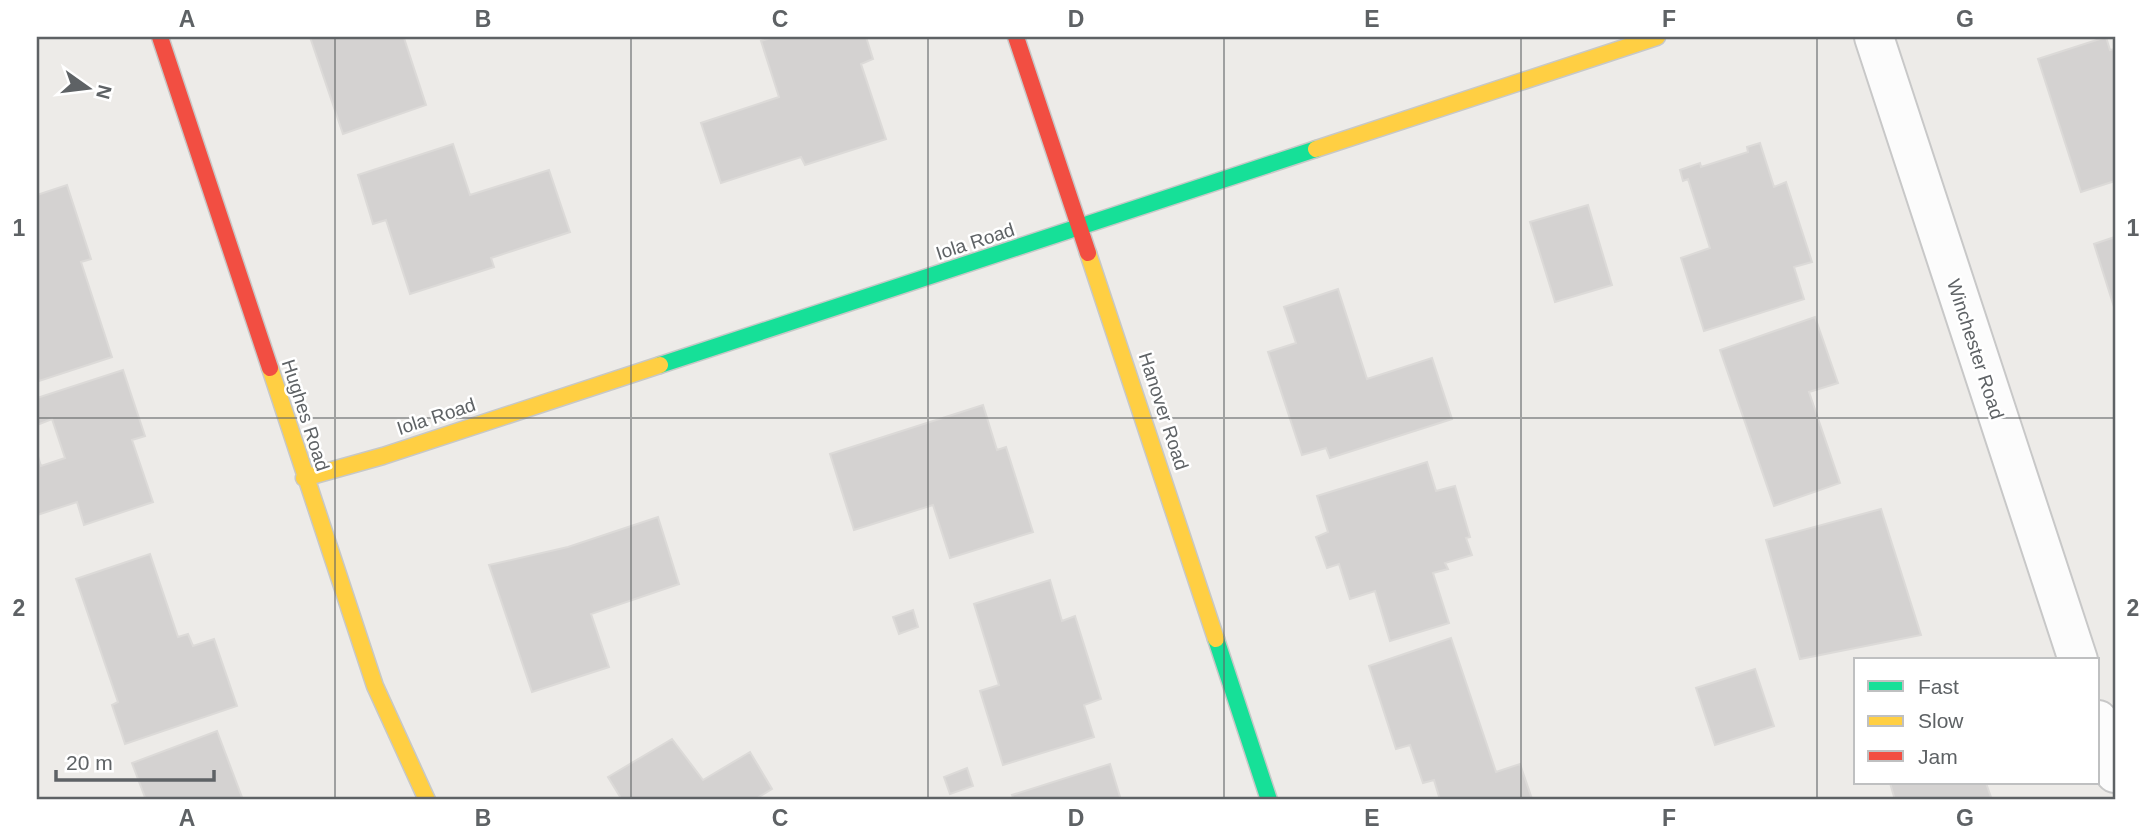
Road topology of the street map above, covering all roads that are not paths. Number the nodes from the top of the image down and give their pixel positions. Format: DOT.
graph roads {
  1 [pos="160,37"];
  2 [pos="1016,37"];
  3 [pos="1657,37"];
  4 [pos="1874,37"];
  5 [pos="1082,229"];
  6 [pos="304,478"];
  7 [pos="2077,658"];
  8 [pos="2100,726"];
  9 [pos="2115,773"];
  10 [pos="427,800"];
  11 [pos="1269,800"];
  1 -- 6 [label="street, Hughes Road"];
  2 -- 5 [label="street, Hanover Road"];
  3 -- 5 [label="street, Iola Road"];
  4 -- 7 [label="street, Winchester Road"];
  5 -- 6 [label="street, Iola Road"];
  5 -- 11 [label="street, Hanover Road"];
  6 -- 10 [label="street, Hughes Road"];
  8 -- 9 [label="street"];
}
